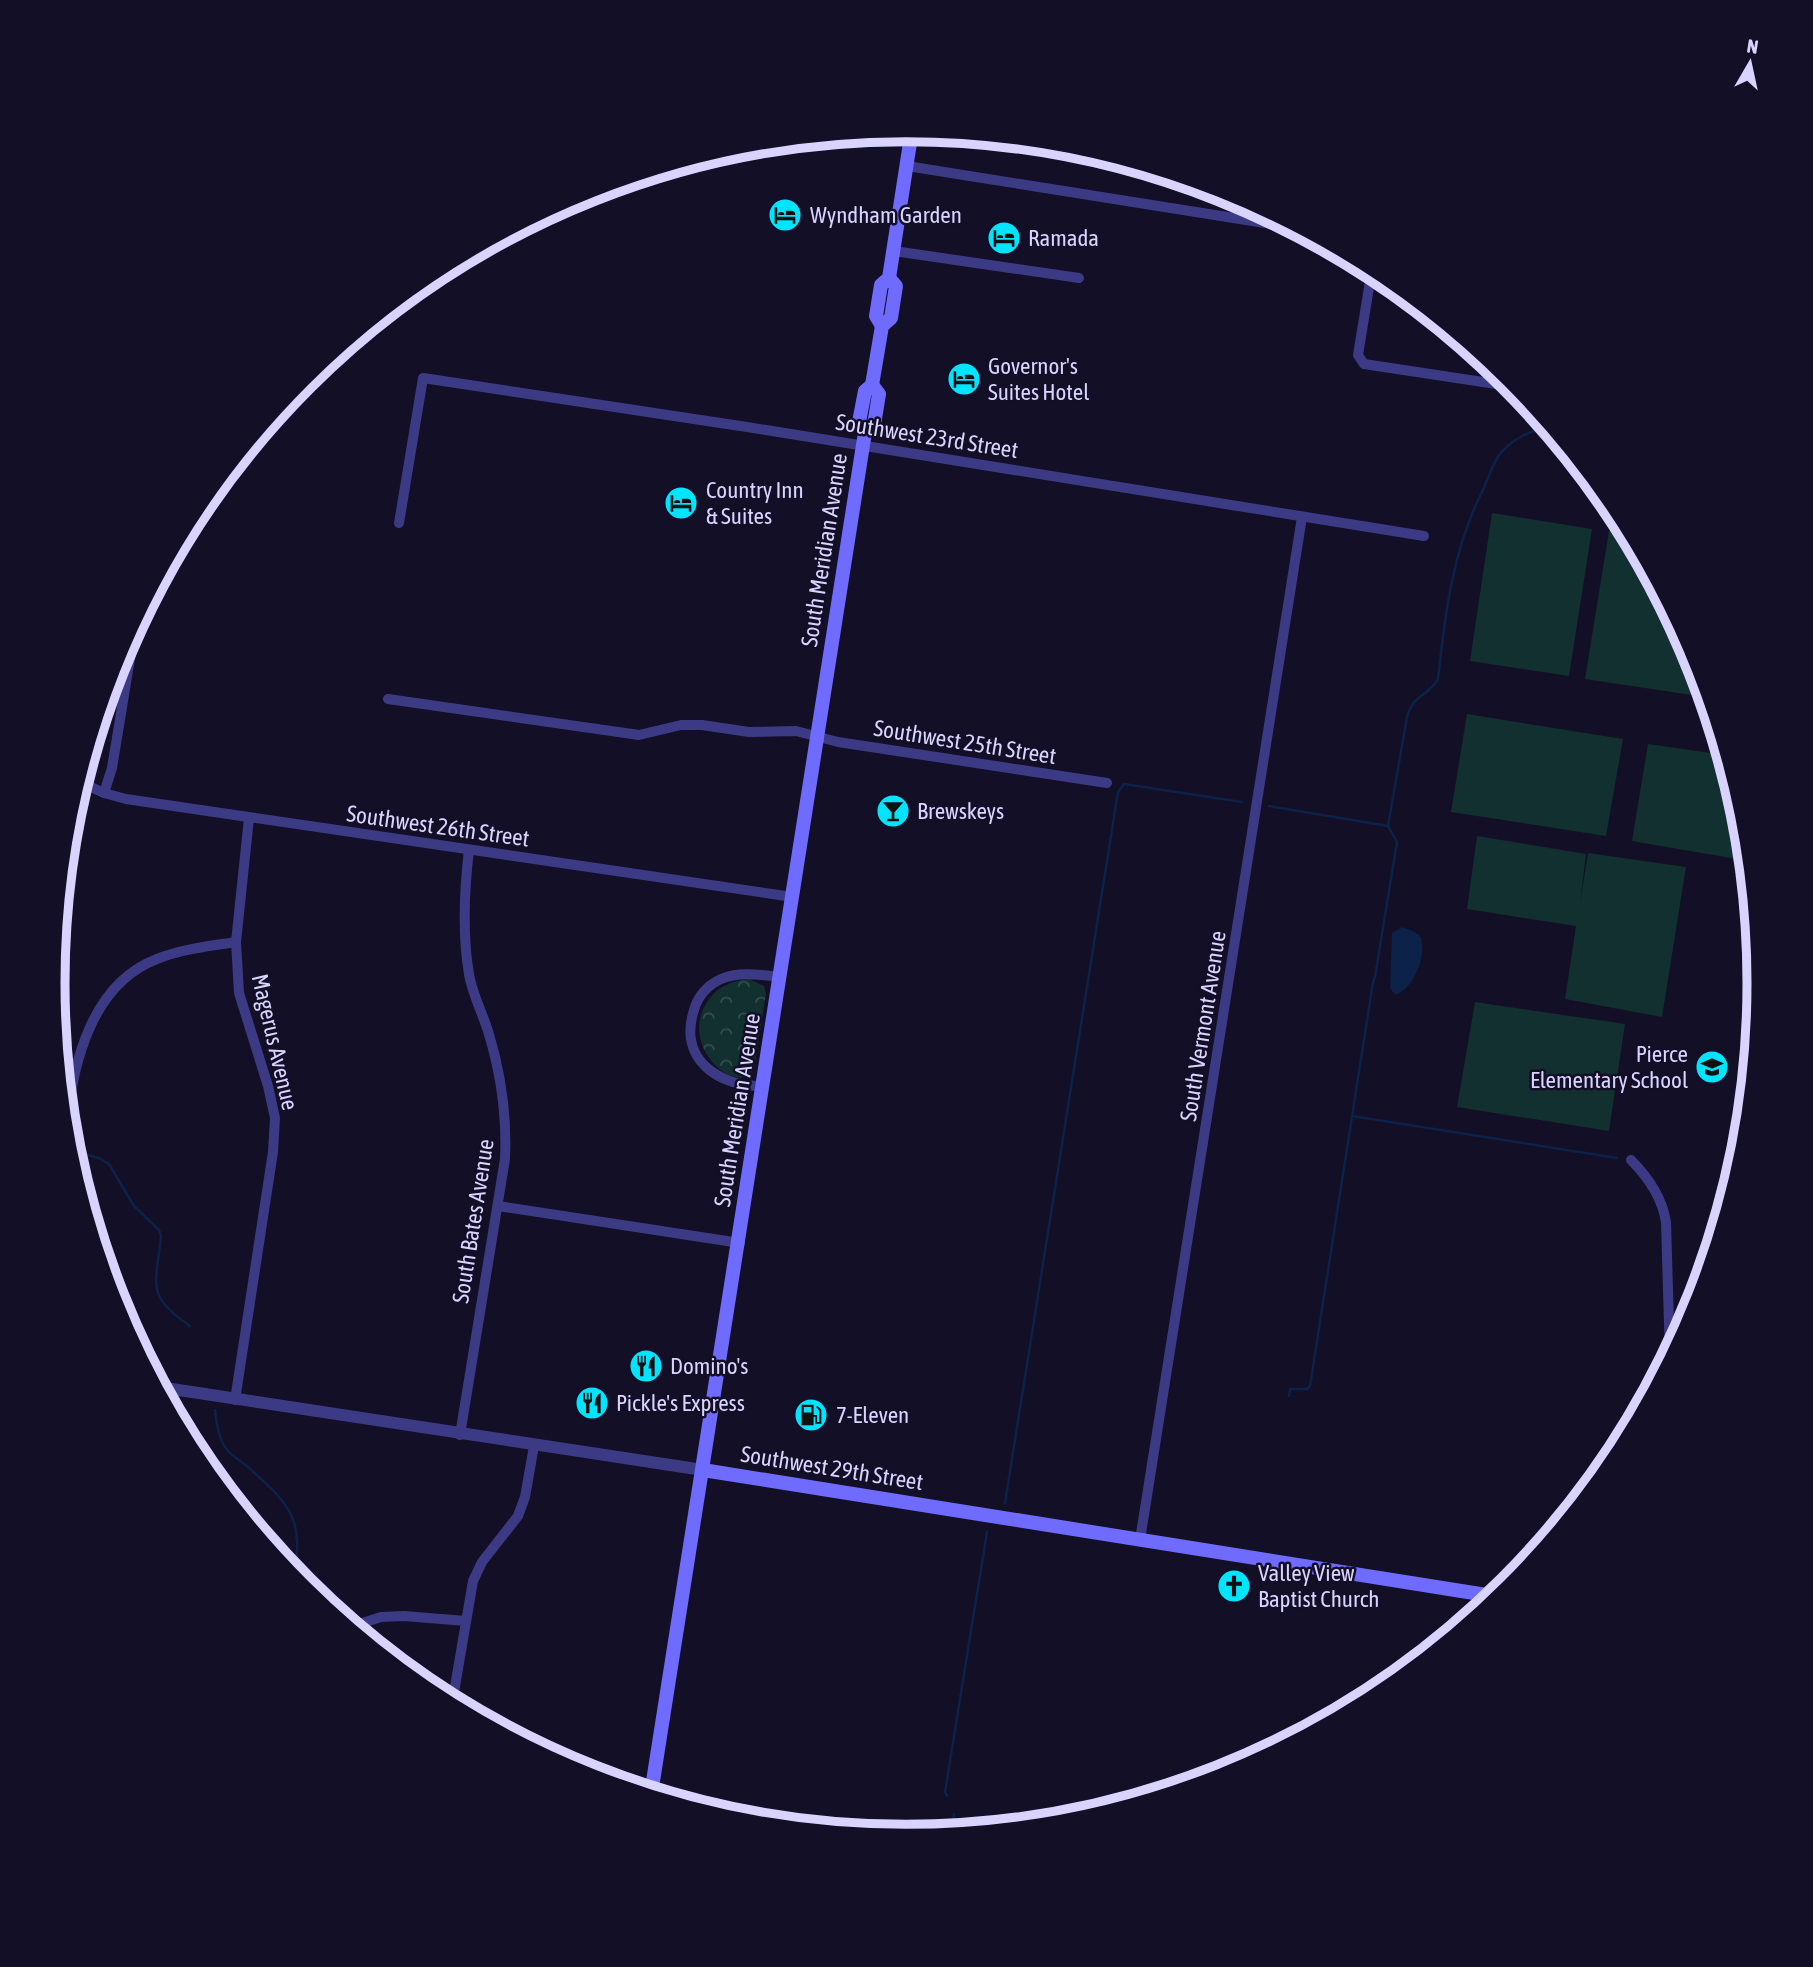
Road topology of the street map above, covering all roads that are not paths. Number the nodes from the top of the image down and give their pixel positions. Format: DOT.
graph roads {
  1 [pos="910,142"];
  2 [pos="907,166"];
  3 [pos="1267,223"];
  4 [pos="894,251"];
  5 [pos="1079,278"];
  6 [pos="1370,282"];
  7 [pos="1498,384"];
  8 [pos="864,439"];
  9 [pos="1302,517"];
  10 [pos="399,523"];
  11 [pos="1424,536"];
  12 [pos="130,659"];
  13 [pos="388,699"];
  14 [pos="818,737"];
  15 [pos="1107,783"];
  16 [pos="88,786"];
  17 [pos="104,793"];
  18 [pos="248,818"];
  19 [pos="469,850"];
  20 [pos="793,897"];
  21 [pos="236,942"];
  22 [pos="780,977"];
  23 [pos="764,1086"];
  24 [pos="72,1088"];
  25 [pos="1631,1160"];
  26 [pos="498,1206"];
  27 [pos="740,1242"];
  28 [pos="1669,1338"];
  29 [pos="170,1389"];
  30 [pos="234,1400"];
  31 [pos="460,1435"];
  32 [pos="534,1446"];
  33 [pos="703,1470"];
  34 [pos="1140,1540"];
  35 [pos="1485,1595"];
  36 [pos="466,1621"];
  37 [pos="361,1624"];
  38 [pos="454,1692"];
  39 [pos="653,1786"];
  1 -- 2 [label="main road, South Meridian Avenue"];
  2 -- 3 [label="street"];
  2 -- 4 [label="main road, South Meridian Avenue"];
  4 -- 5 [label="street"];
  4 -- 8 [label="main road, South Meridian Avenue"];
  6 -- 7 [label="street"];
  8 -- 9 [label="street, Southwest 23rd Street"];
  8 -- 10 [label="street, Southwest 23rd Street"];
  8 -- 14 [label="main road, South Meridian Avenue"];
  9 -- 11 [label="street, Southwest 23rd Street"];
  9 -- 34 [label="street, South Vermont Avenue"];
  12 -- 17 [label="street"];
  13 -- 14 [label="street, Southwest 25th Street"];
  14 -- 15 [label="street, Southwest 25th Street"];
  14 -- 20 [label="main road, South Meridian Avenue"];
  16 -- 17 [label="street, Southwest 26th Street"];
  17 -- 18 [label="street, Southwest 26th Street"];
  18 -- 19 [label="street, Southwest 26th Street"];
  18 -- 21 [label="street, Magerus Avenue"];
  19 -- 20 [label="street, Southwest 26th Street"];
  19 -- 26 [label="street, South Bates Avenue"];
  20 -- 22 [label="main road, South Meridian Avenue"];
  21 -- 24 [label="street"];
  21 -- 30 [label="street, Magerus Avenue"];
  22 -- 23 [label="main road, South Meridian Avenue"];
  22 -- 23 [label="street"];
  23 -- 27 [label="main road, South Meridian Avenue"];
  25 -- 28 [label="street"];
  26 -- 27 [label="street"];
  26 -- 31 [label="street, South Bates Avenue"];
  27 -- 33 [label="main road, South Meridian Avenue"];
  29 -- 30 [label="street, Southwest 29th Street"];
  30 -- 31 [label="street, Southwest 29th Street"];
  31 -- 32 [label="street, Southwest 29th Street"];
  32 -- 33 [label="street, Southwest 29th Street"];
  32 -- 36 [label="street"];
  33 -- 34 [label="main road, Southwest 29th Street"];
  33 -- 39 [label="main road, South Meridian Avenue"];
  34 -- 35 [label="main road, Southwest 29th Street"];
  36 -- 37 [label="street"];
  36 -- 38 [label="street"];
}
